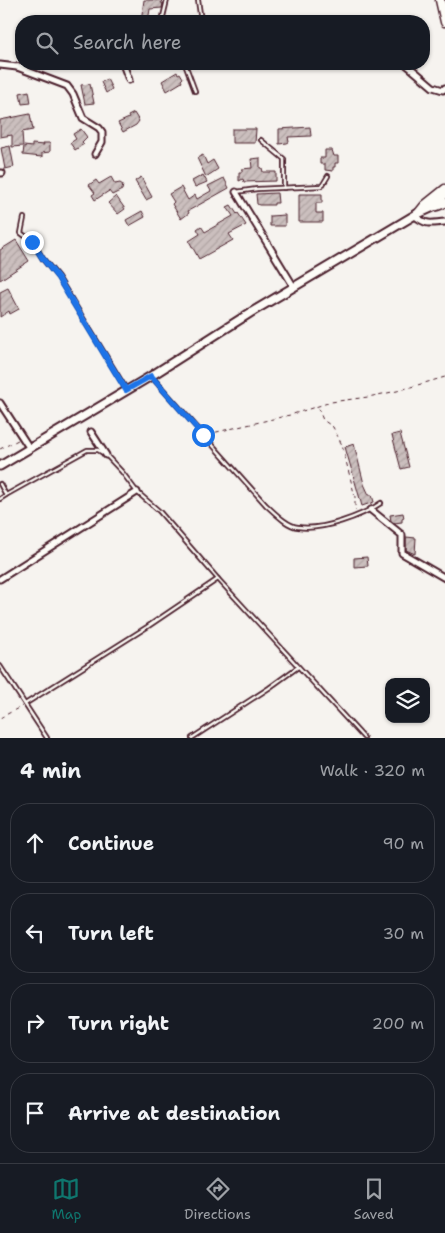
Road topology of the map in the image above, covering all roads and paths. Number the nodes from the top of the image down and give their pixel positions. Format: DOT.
graph roads {
  1 [pos="167,0"];
  2 [pos="198,0"];
  3 [pos="440,0"];
  4 [pos="163,15"];
  5 [pos="200,15"];
  6 [pos="445,22"];
  7 [pos="0,65"];
  8 [pos="15,67"];
  9 [pos="25,70"];
  10 [pos="125,70"];
  11 [pos="187,70"];
  12 [pos="413,70"];
  13 [pos="129,80"];
  14 [pos="445,88"];
  15 [pos="196,91"];
  16 [pos="261,140"];
  17 [pos="95,154"];
  18 [pos="328,176"];
  19 [pos="284,188"];
  20 [pos="445,189"];
  21 [pos="236,192"];
  22 [pos="445,194"];
  23 [pos="442,203"];
  24 [pos="416,215"];
  25 [pos="24,218"];
  26 [pos="445,222"];
  27 [pos="294,287"];
  28 [pos="151,376"];
  29 [pos="445,378"];
  30 [pos="126,390"];
  31 [pos="0,403"];
  32 [pos="317,407"];
  33 [pos="91,432"];
  34 [pos="203,435"];
  35 [pos="23,438"];
  36 [pos="0,449"];
  37 [pos="30,449"];
  38 [pos="106,455"];
  39 [pos="0,466"];
  40 [pos="0,484"];
  41 [pos="137,492"];
  42 [pos="6,495"];
  43 [pos="0,499"];
  44 [pos="381,503"];
  45 [pos="371,510"];
  46 [pos="355,518"];
  47 [pos="445,578"];
  48 [pos="0,579"];
  49 [pos="218,579"];
  50 [pos="0,666"];
  51 [pos="298,667"];
  52 [pos="25,704"];
  53 [pos="0,718"];
  54 [pos="46,738"];
  55 [pos="192,738"];
  56 [pos="364,738"];
  1 -- 4 [label="lane"];
  2 -- 5 [label="lane"];
  3 -- 6 [label="main road"];
  7 -- 8 [label="street"];
  9 -- 17 [label="street"];
  10 -- 13 [label="street"];
  11 -- 15 [label="lane"];
  12 -- 14 [label="street"];
  16 -- 19 [label="lane"];
  18 -- 19 [label="lane"];
  19 -- 21 [label="lane"];
  20 -- 24 [label="main road"];
  21 -- 27 [label="street"];
  22 -- 24 [label="main road"];
  23 -- 24 [label="main road"];
  24 -- 26 [label="street"];
  24 -- 27 [label="main road"];
  25 -- 30 [label="lane"];
  27 -- 28 [label="main road"];
  28 -- 30 [label="main road"];
  28 -- 34 [label="lane"];
  29 -- 32 [label="path"];
  30 -- 37 [label="main road"];
  31 -- 35 [label="street"];
  32 -- 34 [label="path"];
  32 -- 46 [label="path"];
  33 -- 38 [label="street"];
  34 -- 46 [label="lane"];
  35 -- 36 [label="path"];
  35 -- 37 [label="street"];
  37 -- 39 [label="main road"];
  38 -- 41 [label="lane"];
  38 -- 42 [label="lane"];
  40 -- 42 [label="lane"];
  41 -- 48 [label="street"];
  41 -- 49 [label="lane"];
  42 -- 43 [label="lane"];
  44 -- 45 [label="lane"];
  45 -- 46 [label="lane"];
  45 -- 47 [label="street"];
  49 -- 51 [label="lane"];
  49 -- 52 [label="lane"];
  50 -- 52 [label="lane"];
  51 -- 55 [label="lane"];
  51 -- 56 [label="lane"];
  52 -- 53 [label="path"];
  52 -- 54 [label="lane"];
}
